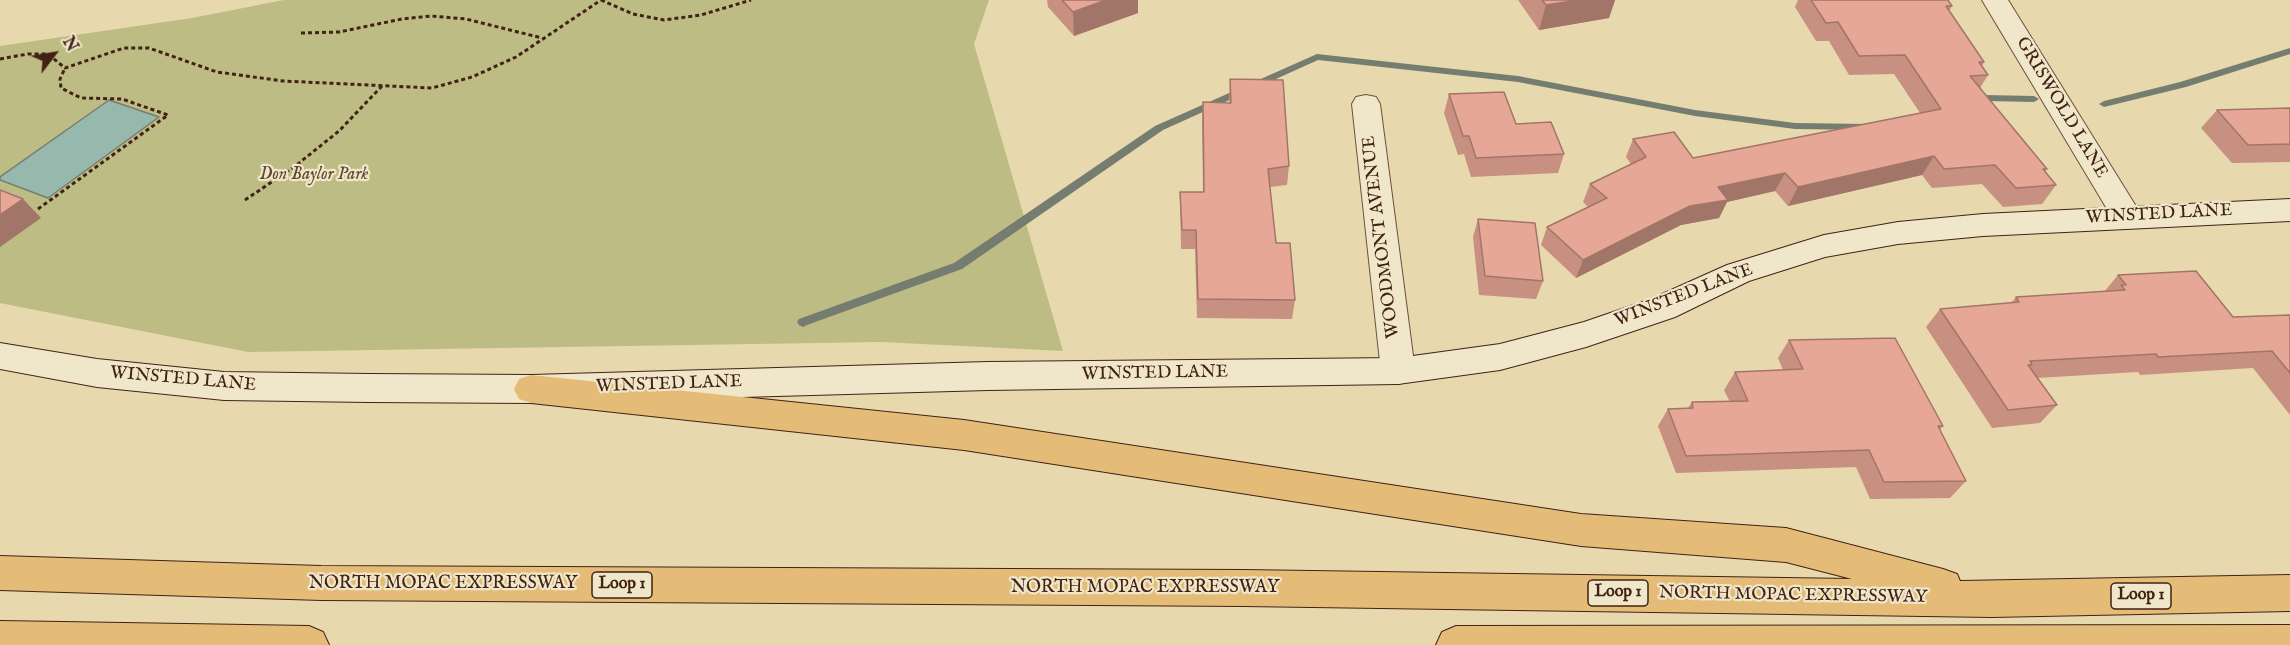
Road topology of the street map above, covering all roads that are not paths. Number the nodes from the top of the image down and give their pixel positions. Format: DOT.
graph roads {
  1 [pos="1995,0"];
  2 [pos="1366,104"];
  3 [pos="2290,210"];
  4 [pos="2127,216"];
  5 [pos="0,356"];
  6 [pos="1398,371"];
  7 [pos="531,389"];
  8 [pos="0,573"];
  9 [pos="2290,593"];
  10 [pos="1992,599"];
  11 [pos="0,639"];
  12 [pos="309,645"];
  13 [pos="1456,645"];
  14 [pos="2290,645"];
  1 -- 4 [label="main road, GRISWOLD LANE"];
  2 -- 6 [label="main road, WOODMONT AVENUE"];
  3 -- 4 [label="main road, WINSTED LANE"];
  4 -- 6 [label="main road, WINSTED LANE"];
  5 -- 7 [label="main road, WINSTED LANE"];
  6 -- 7 [label="main road, WINSTED LANE"];
  7 -- 10 [label="highway"];
  8 -- 10 [label="highway, NORTH MOPAC EXPRESSWAY / Loop 1"];
  9 -- 10 [label="highway, NORTH MOPAC EXPRESSWAY / Loop 1"];
  11 -- 12 [label="highway"];
  13 -- 14 [label="highway"];
}
